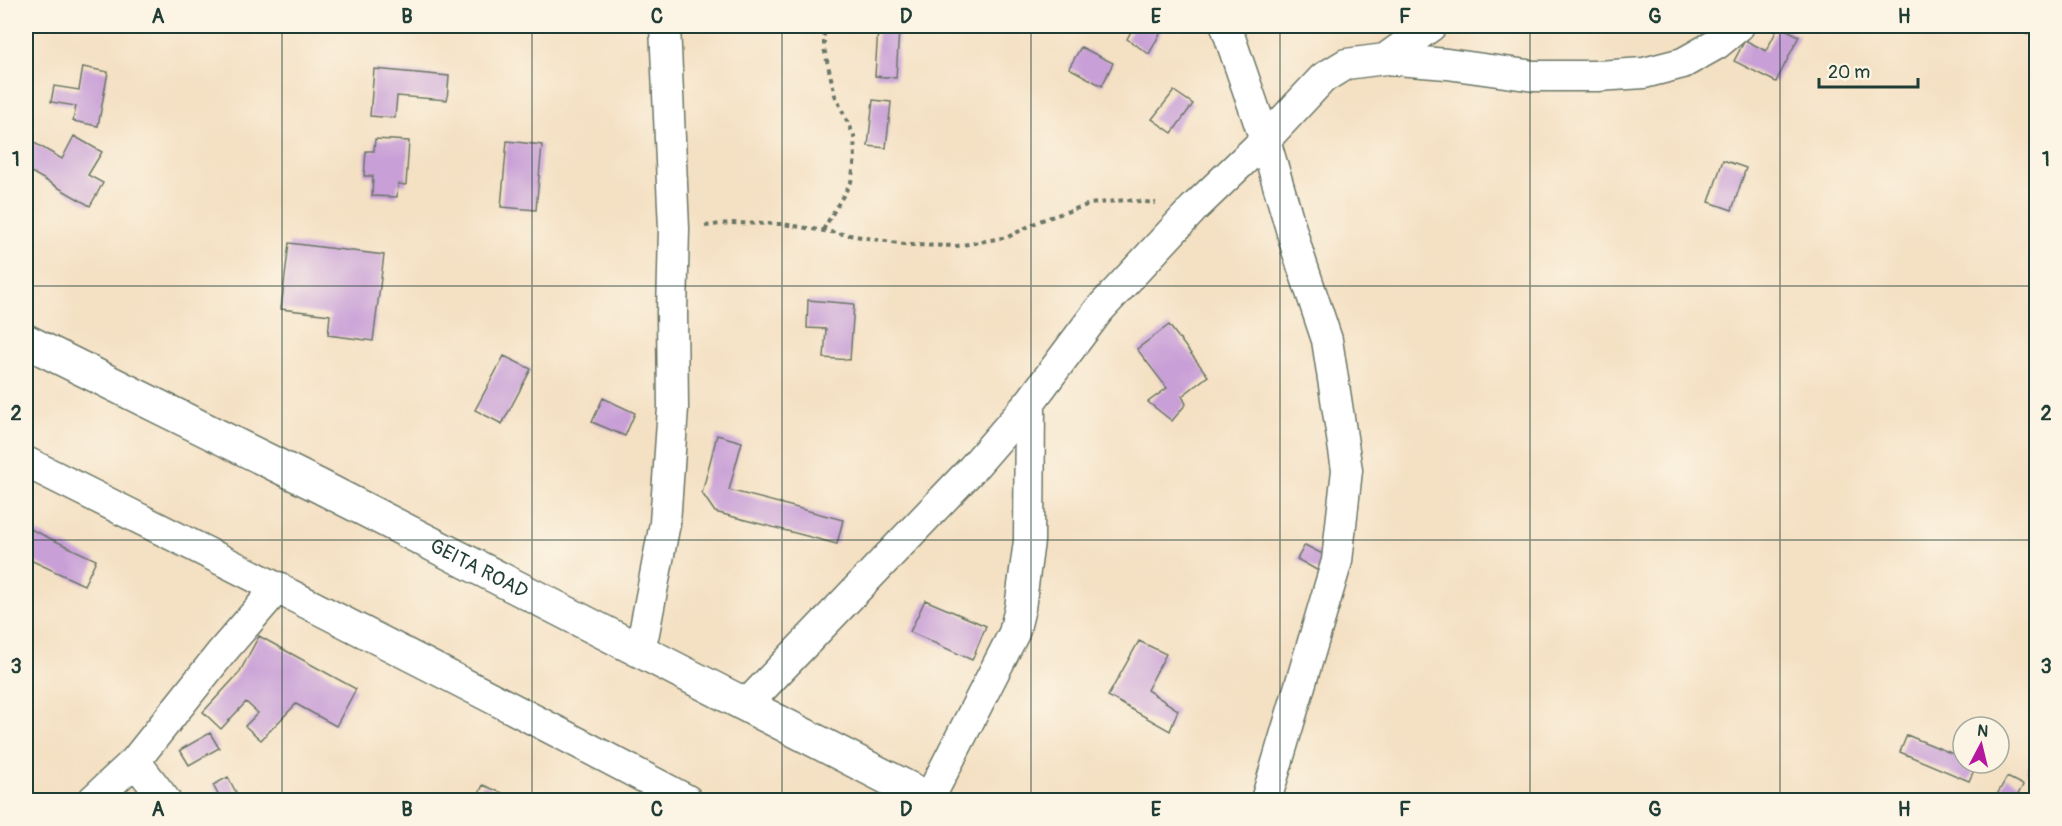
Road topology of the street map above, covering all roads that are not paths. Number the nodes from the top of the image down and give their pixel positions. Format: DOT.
graph roads {
  1 [pos="665,26"];
  2 [pos="1226,26"];
  3 [pos="1431,26"];
  4 [pos="1739,26"];
  5 [pos="1385,59"];
  6 [pos="1265,140"];
  7 [pos="26,341"];
  8 [pos="1030,402"];
  9 [pos="26,462"];
  10 [pos="278,587"];
  11 [pos="638,650"];
  12 [pos="746,705"];
  13 [pos="135,761"];
  14 [pos="930,800"];
  15 [pos="93,801"];
  16 [pos="165,801"];
  17 [pos="687,801"];
  18 [pos="1266,801"];
  1 -- 11 [label="street"];
  2 -- 6 [label="street"];
  3 -- 5 [label="street"];
  4 -- 5 [label="street"];
  5 -- 6 [label="street"];
  6 -- 8 [label="street"];
  6 -- 18 [label="street"];
  7 -- 11 [label="highway, GEITA ROAD"];
  8 -- 12 [label="street"];
  8 -- 14 [label="street"];
  9 -- 10 [label="street"];
  10 -- 13 [label="street"];
  10 -- 17 [label="street"];
  11 -- 12 [label="highway, GEITA ROAD"];
  12 -- 14 [label="highway, GEITA ROAD"];
  13 -- 15 [label="street"];
  13 -- 16 [label="street"];
}
